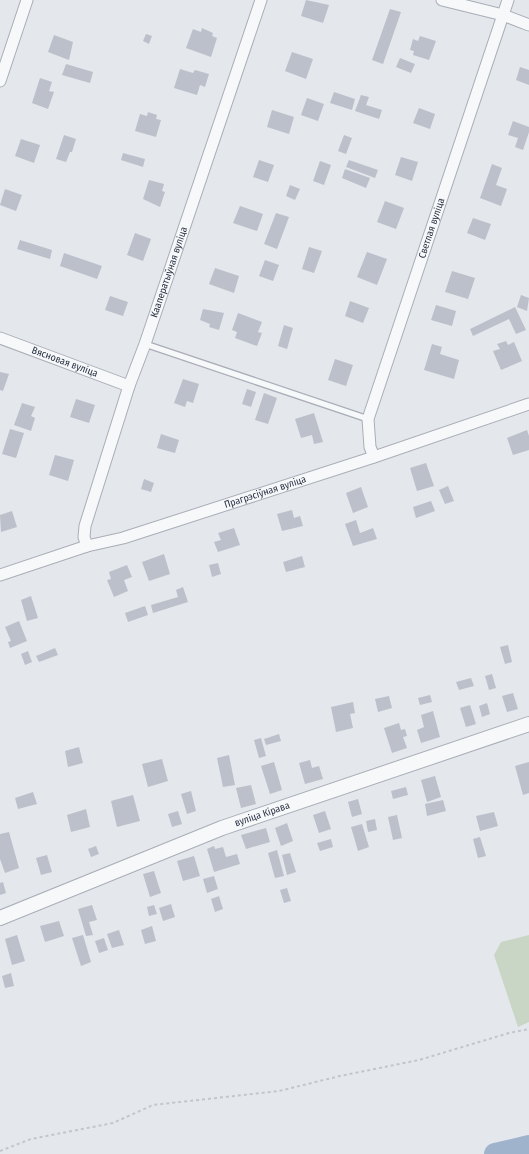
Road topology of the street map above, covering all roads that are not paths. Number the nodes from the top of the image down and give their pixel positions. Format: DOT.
graph roads {
  1 [pos="27,0"];
  2 [pos="261,0"];
  3 [pos="442,0"];
  4 [pos="508,0"];
  5 [pos="503,15"];
  6 [pos="529,25"];
  7 [pos="0,82"];
  8 [pos="0,338"];
  9 [pos="145,344"];
  10 [pos="129,386"];
  11 [pos="529,404"];
  12 [pos="368,419"];
  13 [pos="374,457"];
  14 [pos="87,546"];
  15 [pos="0,575"];
  16 [pos="529,724"];
  17 [pos="0,918"];
  1 -- 7 [label="street"];
  2 -- 9 [label="street, Кааператыўная вуліца"];
  3 -- 5 [label="street"];
  4 -- 5 [label="street, Светлая вуліца"];
  5 -- 6 [label="street"];
  5 -- 12 [label="street, Светлая вуліца"];
  8 -- 10 [label="street, Вясновая вуліца"];
  9 -- 10 [label="street, Кааператыўная вуліца"];
  9 -- 12 [label="lane"];
  10 -- 14 [label="street, Кааператыўная вуліца"];
  11 -- 13 [label="street, Прагрэсіўная вуліца"];
  12 -- 13 [label="street, Светлая вуліца"];
  13 -- 14 [label="street, Прагрэсіўная вуліца"];
  14 -- 15 [label="street, Прагрэсіўная вуліца"];
  16 -- 17 [label="street, вуліца Кірава"];
}
